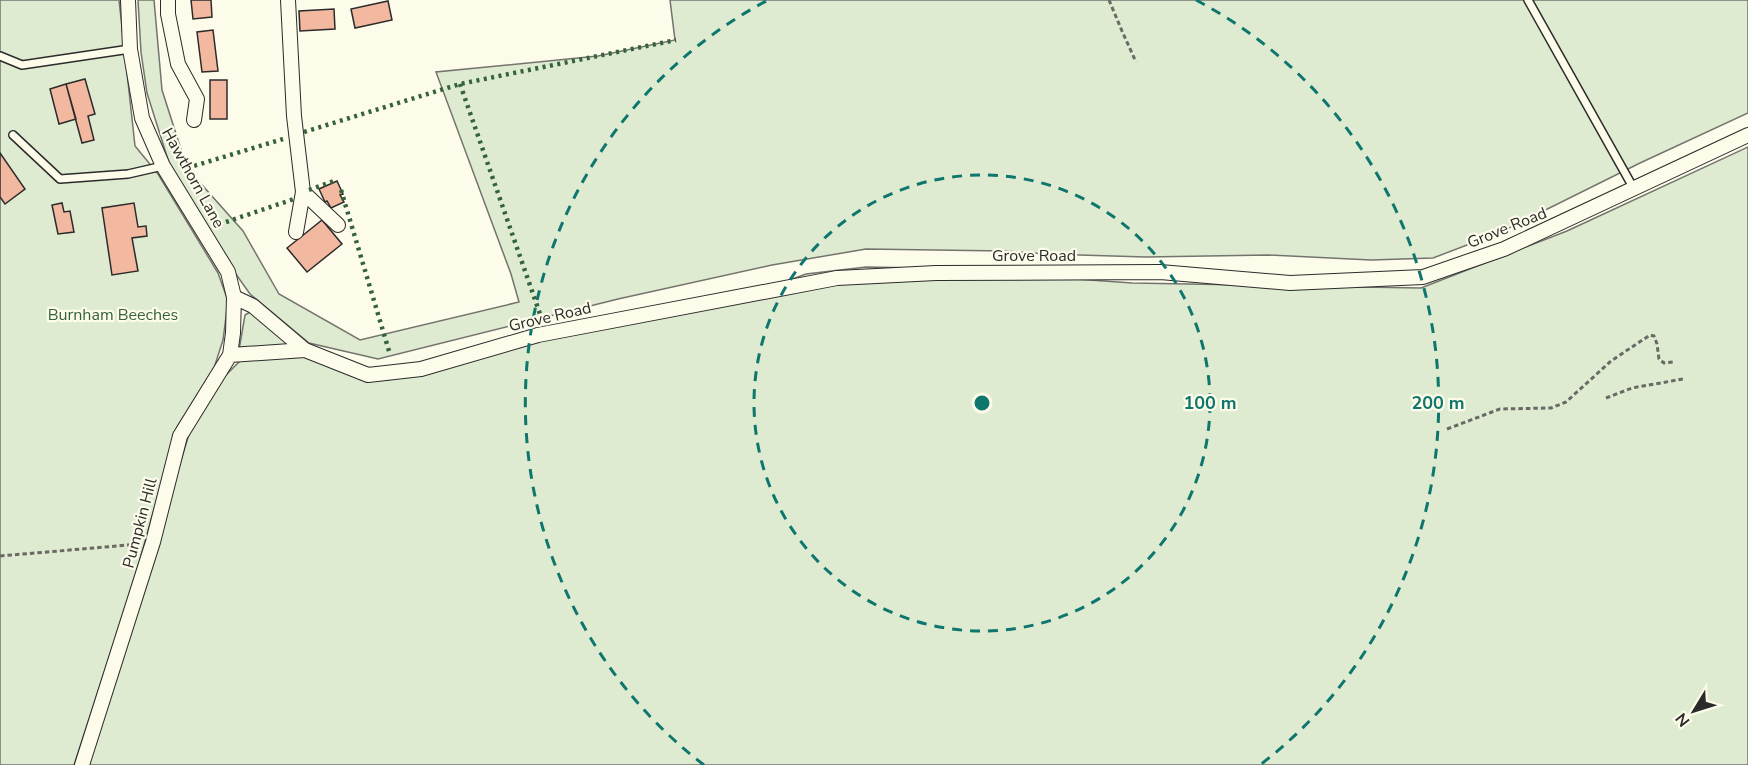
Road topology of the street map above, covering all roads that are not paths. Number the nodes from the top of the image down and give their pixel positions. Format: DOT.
graph roads {
  1 [pos="128,0"];
  2 [pos="168,0"];
  3 [pos="288,0"];
  4 [pos="1528,0"];
  5 [pos="130,49"];
  6 [pos="0,56"];
  7 [pos="194,120"];
  8 [pos="13,135"];
  9 [pos="1748,135"];
  10 [pos="163,166"];
  11 [pos="1634,189"];
  12 [pos="303,192"];
  13 [pos="338,225"];
  14 [pos="296,232"];
  15 [pos="234,297"];
  16 [pos="305,350"];
  17 [pos="230,355"];
  18 [pos="82,765"];
  1 -- 5 [label="street, Hawthorn Lane"];
  2 -- 7 [label="street"];
  3 -- 12 [label="street"];
  4 -- 11 [label="lane"];
  5 -- 6 [label="lane"];
  5 -- 10 [label="street, Hawthorn Lane"];
  8 -- 10 [label="lane"];
  9 -- 11 [label="street, Grove Road"];
  10 -- 15 [label="street, Hawthorn Lane"];
  11 -- 16 [label="street, Grove Road"];
  12 -- 13 [label="street"];
  12 -- 14 [label="street"];
  15 -- 16 [label="street, Grove Road"];
  15 -- 17 [label="street, Pumpkin Hill"];
  16 -- 17 [label="street, Grove Road"];
  17 -- 18 [label="street, Pumpkin Hill"];
}
